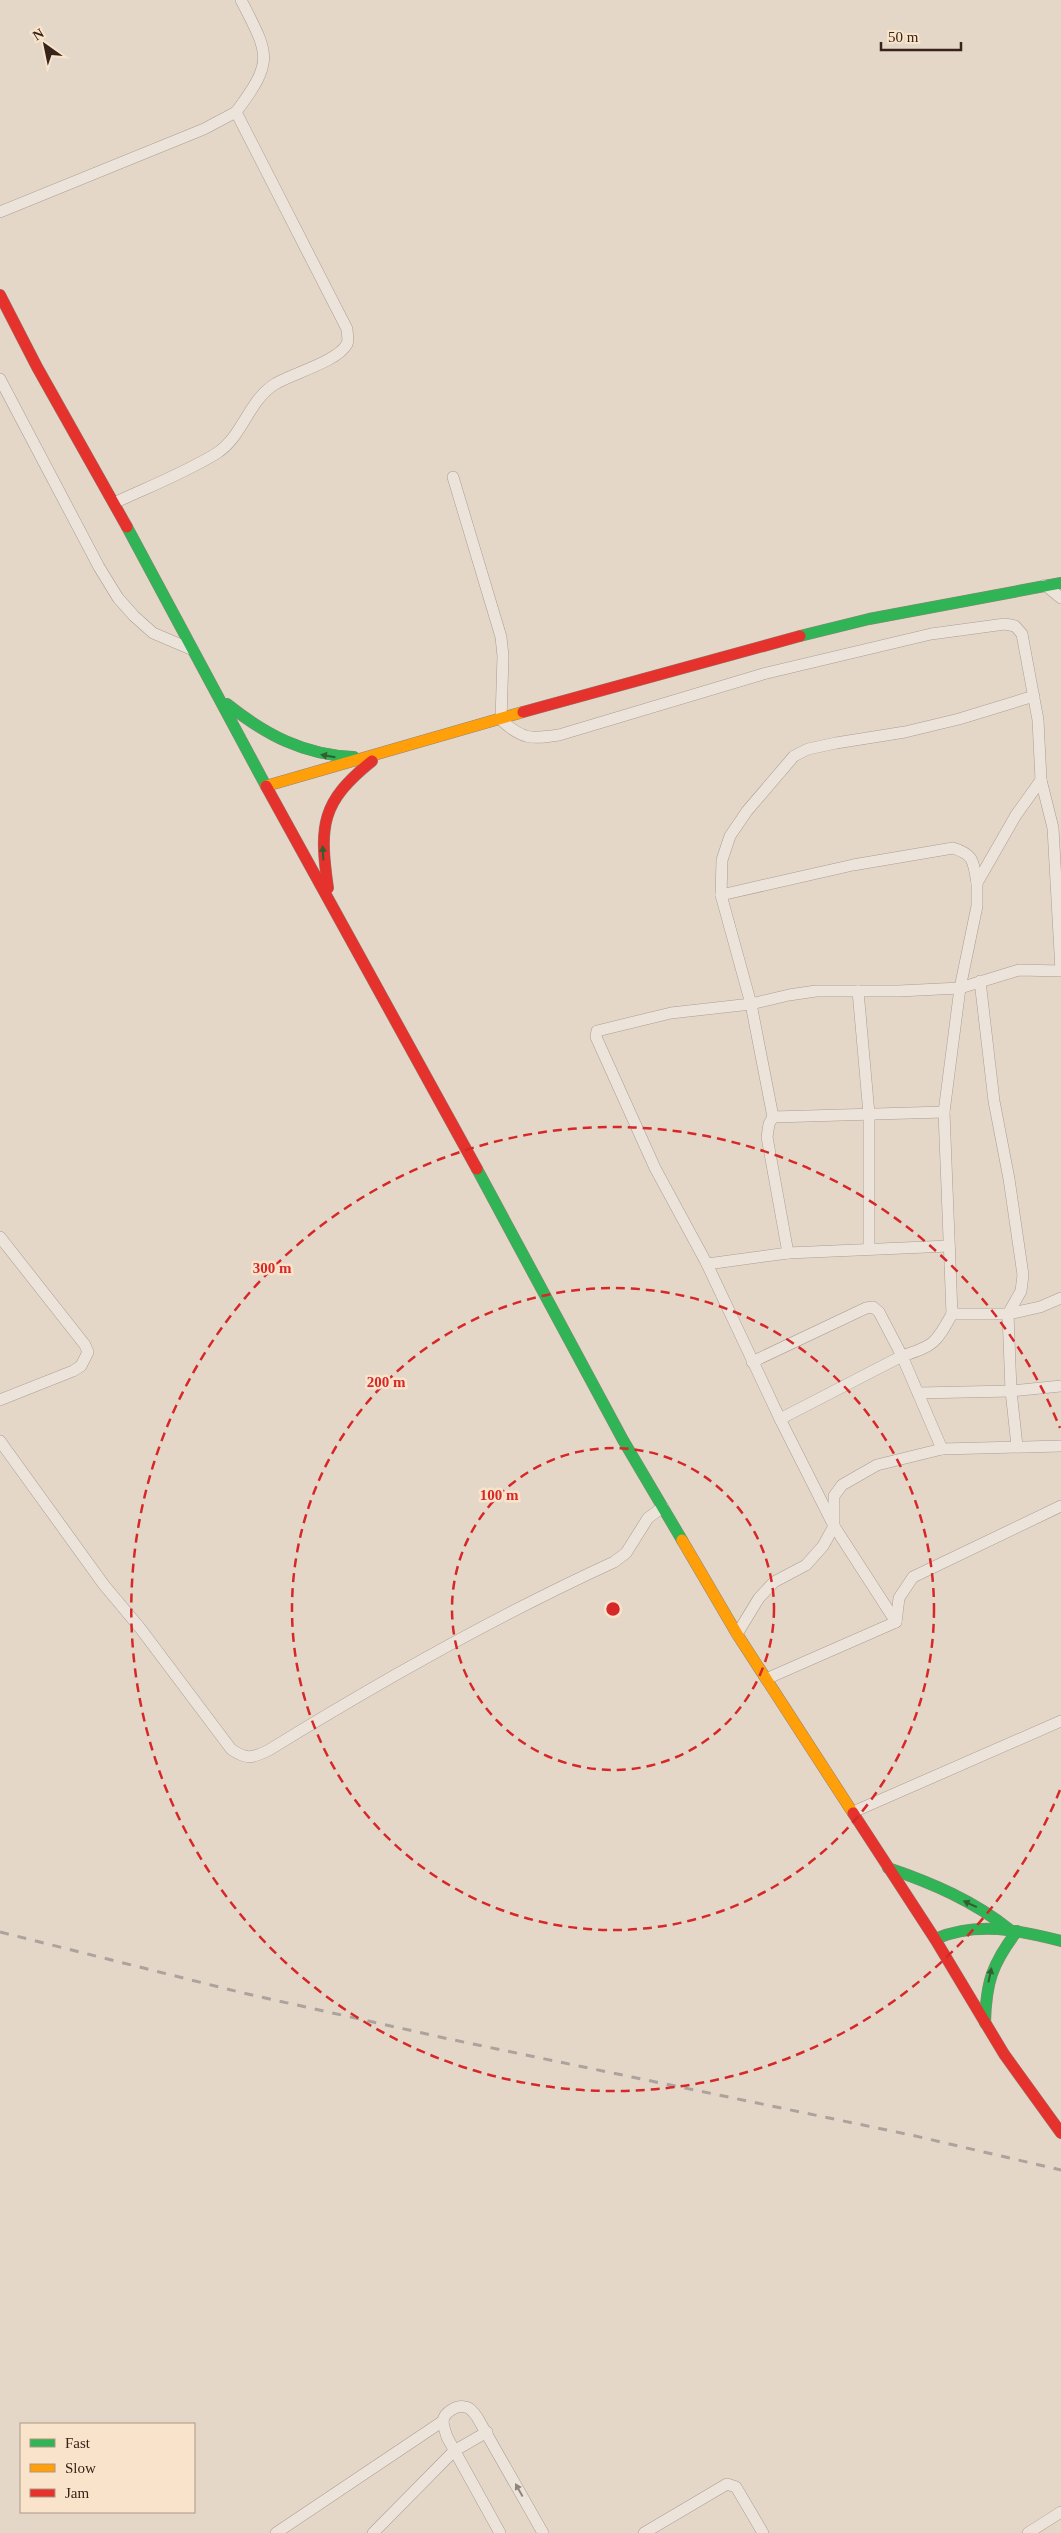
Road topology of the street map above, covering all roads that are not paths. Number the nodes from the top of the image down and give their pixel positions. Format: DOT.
graph roads {
  1 [pos="241,0"];
  2 [pos="236,112"];
  3 [pos="0,212"];
  4 [pos="0,296"];
  5 [pos="0,379"];
  6 [pos="453,477"];
  7 [pos="114,503"];
  8 [pos="1061,583"];
  9 [pos="1045,585"];
  10 [pos="1061,598"];
  11 [pos="193,650"];
  12 [pos="1034,696"];
  13 [pos="220,698"];
  14 [pos="500,720"];
  15 [pos="378,756"];
  16 [pos="1041,780"];
  17 [pos="266,786"];
  18 [pos="1057,827"];
  19 [pos="977,884"];
  20 [pos="721,895"];
  21 [pos="330,901"];
  22 [pos="980,981"];
  23 [pos="960,988"];
  24 [pos="858,991"];
  25 [pos="751,1004"];
  26 [pos="944,1112"];
  27 [pos="869,1114"];
  28 [pos="772,1118"];
  29 [pos="0,1237"];
  30 [pos="950,1246"];
  31 [pos="869,1248"];
  32 [pos="788,1253"];
  33 [pos="707,1264"];
  34 [pos="1061,1298"];
  35 [pos="952,1314"];
  36 [pos="1008,1314"];
  37 [pos="902,1356"];
  38 [pos="752,1362"];
  39 [pos="1061,1386"];
  40 [pos="1011,1391"];
  41 [pos="918,1393"];
  42 [pos="0,1400"];
  43 [pos="780,1419"];
  44 [pos="0,1441"];
  45 [pos="1017,1446"];
  46 [pos="1061,1446"];
  47 [pos="942,1449"];
  48 [pos="1061,1506"];
  49 [pos="663,1507"];
  50 [pos="834,1526"];
  51 [pos="896,1622"];
  52 [pos="737,1634"];
  53 [pos="766,1679"];
  54 [pos="1061,1721"];
  55 [pos="852,1812"];
  56 [pos="888,1868"];
  57 [pos="1014,1931"];
  58 [pos="935,1939"];
  59 [pos="1061,1941"];
  60 [pos="985,2024"];
  61 [pos="1061,2133"];
  62 [pos="443,2421"];
  63 [pos="487,2432"];
  64 [pos="454,2451"];
  65 [pos="1061,2512"];
  66 [pos="276,2533"];
  67 [pos="373,2533"];
  68 [pos="500,2533"];
  69 [pos="542,2533"];
  70 [pos="644,2533"];
  71 [pos="763,2533"];
  72 [pos="1028,2533"];
  1 -- 2 [label="street"];
  2 -- 3 [label="street"];
  2 -- 7 [label="street"];
  4 -- 7 [label="main road"];
  5 -- 11 [label="street"];
  6 -- 14 [label="street"];
  7 -- 11 [label="main road"];
  8 -- 9 [label="main road"];
  9 -- 10 [label="street"];
  9 -- 14 [label="main road"];
  11 -- 13 [label="main road"];
  12 -- 14 [label="street"];
  12 -- 16 [label="street"];
  12 -- 20 [label="street"];
  15 -- 13 [label="main road, one-way"];
  13 -- 17 [label="main road"];
  14 -- 15 [label="main road"];
  15 -- 17 [label="main road"];
  21 -- 15 [label="main road, one-way"];
  16 -- 18 [label="street"];
  16 -- 19 [label="street"];
  17 -- 21 [label="main road"];
  18 -- 22 [label="street"];
  19 -- 20 [label="street"];
  19 -- 23 [label="street"];
  20 -- 25 [label="street"];
  21 -- 49 [label="main road"];
  22 -- 23 [label="street"];
  22 -- 36 [label="street"];
  23 -- 24 [label="street"];
  23 -- 26 [label="street"];
  24 -- 25 [label="street"];
  24 -- 27 [label="street"];
  25 -- 28 [label="street"];
  25 -- 33 [label="street"];
  26 -- 27 [label="street"];
  26 -- 30 [label="street"];
  27 -- 28 [label="street"];
  27 -- 31 [label="street"];
  28 -- 32 [label="street"];
  29 -- 42 [label="street"];
  30 -- 31 [label="street"];
  30 -- 35 [label="street"];
  31 -- 32 [label="street"];
  32 -- 33 [label="street"];
  33 -- 38 [label="street"];
  34 -- 36 [label="street"];
  35 -- 36 [label="street"];
  35 -- 37 [label="street"];
  36 -- 40 [label="street"];
  37 -- 38 [label="street"];
  37 -- 41 [label="street"];
  37 -- 43 [label="street"];
  38 -- 43 [label="street"];
  39 -- 40 [label="street"];
  40 -- 41 [label="street"];
  40 -- 45 [label="street"];
  41 -- 47 [label="street"];
  43 -- 50 [label="street"];
  44 -- 49 [label="street"];
  45 -- 46 [label="street"];
  45 -- 47 [label="street"];
  47 -- 50 [label="street"];
  48 -- 51 [label="street"];
  49 -- 52 [label="main road"];
  50 -- 51 [label="street"];
  50 -- 52 [label="street"];
  51 -- 53 [label="street"];
  52 -- 53 [label="main road"];
  53 -- 55 [label="main road"];
  54 -- 55 [label="street"];
  55 -- 56 [label="main road"];
  57 -- 56 [label="main road, one-way"];
  56 -- 58 [label="main road"];
  57 -- 58 [label="main road"];
  57 -- 59 [label="main road"];
  60 -- 57 [label="main road, one-way"];
  58 -- 60 [label="main road"];
  60 -- 61 [label="main road"];
  62 -- 63 [label="street"];
  62 -- 64 [label="street"];
  62 -- 66 [label="street"];
  63 -- 64 [label="street"];
  69 -- 63 [label="street, one-way"];
  64 -- 67 [label="street"];
  64 -- 68 [label="street"];
  65 -- 72 [label="street"];
  70 -- 71 [label="street"];
}
